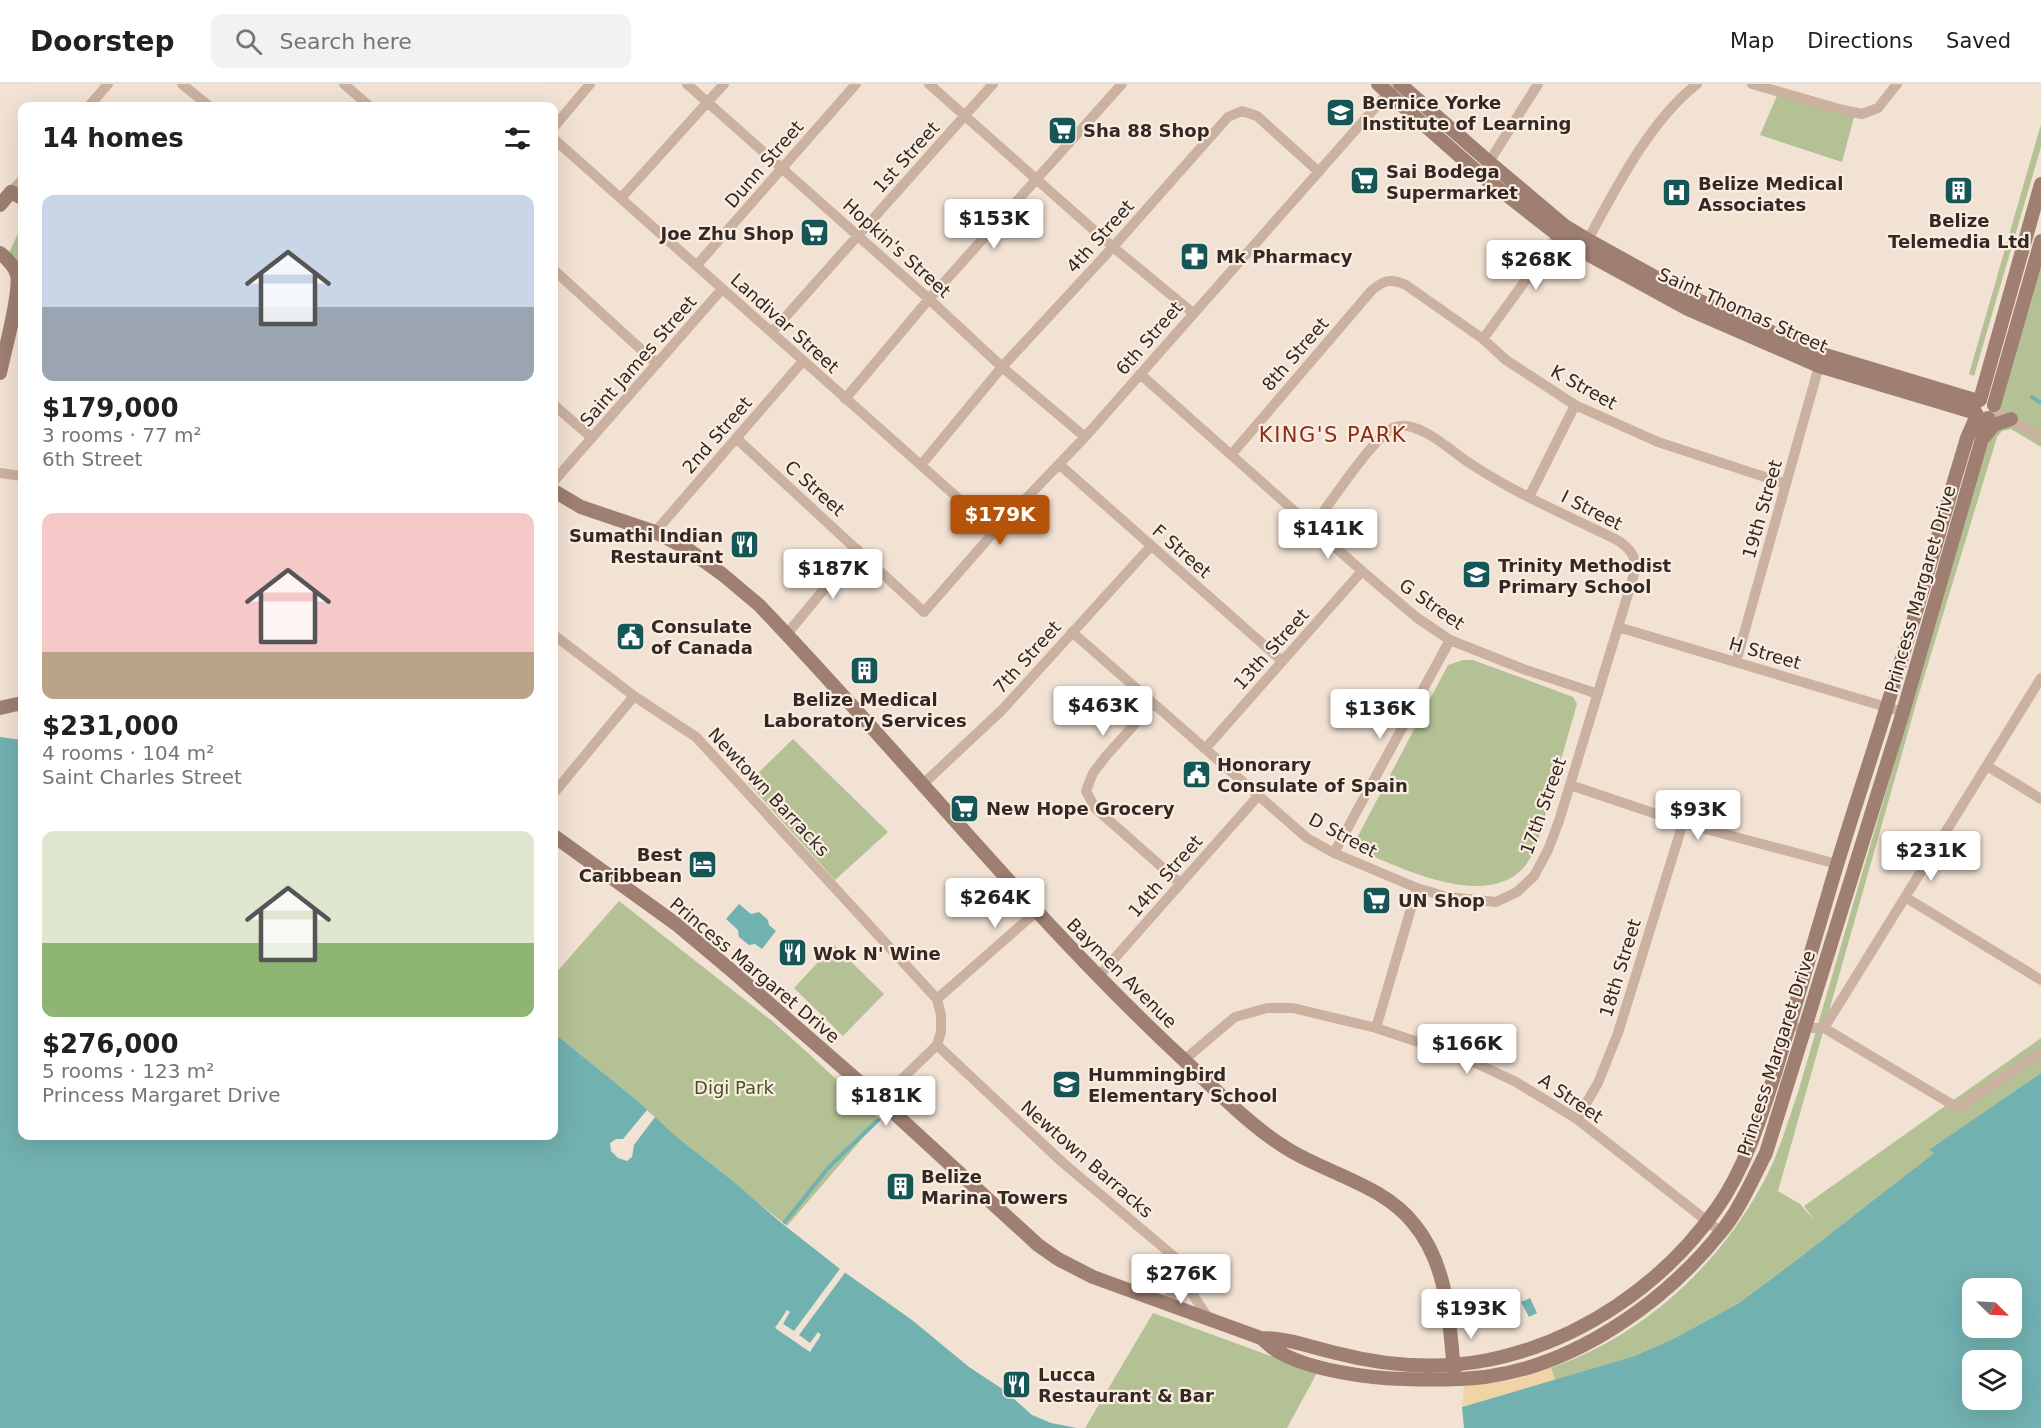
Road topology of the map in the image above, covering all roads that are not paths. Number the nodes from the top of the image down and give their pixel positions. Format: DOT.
graph roads {
  1 [pos="108,84"];
  2 [pos="182,84"];
  3 [pos="344,84"];
  4 [pos="590,84"];
  5 [pos="687,84"];
  6 [pos="724,84"];
  7 [pos="856,84"];
  8 [pos="929,84"];
  9 [pos="993,84"];
  10 [pos="1122,84"];
  11 [pos="1538,84"];
  12 [pos="1697,84"];
  13 [pos="1752,84"];
  14 [pos="1897,84"];
  15 [pos="1391,86"];
  16 [pos="92,102"];
  17 [pos="204,102"];
  18 [pos="364,102"];
  19 [pos="707,102"];
  20 [pos="965,116"];
  21 [pos="558,122"];
  22 [pos="558,143"];
  23 [pos="1489,162"];
  24 [pos="782,169"];
  25 [pos="1319,172"];
  26 [pos="1038,180"];
  27 [pos="2041,184"];
  28 [pos="17,195"];
  29 [pos="621,198"];
  30 [pos="0,205"];
  31 [pos="1562,231"];
  32 [pos="858,236"];
  33 [pos="2041,241"];
  34 [pos="1113,246"];
  35 [pos="1585,246"];
  36 [pos="0,253"];
  37 [pos="697,265"];
  38 [pos="558,274"];
  39 [pos="1389,280"];
  40 [pos="722,289"];
  41 [pos="929,299"];
  42 [pos="1193,313"];
  43 [pos="772,332"];
  44 [pos="1483,339"];
  45 [pos="1772,339"];
  46 [pos="803,361"];
  47 [pos="657,364"];
  48 [pos="1819,366"];
  49 [pos="1002,367"];
  50 [pos="0,373"];
  51 [pos="1140,374"];
  52 [pos="845,399"];
  53 [pos="1575,405"];
  54 [pos="558,408"];
  55 [pos="1984,409"];
  56 [pos="2011,419"];
  57 [pos="2041,436"];
  58 [pos="1085,437"];
  59 [pos="592,438"];
  60 [pos="736,438"];
  61 [pos="1983,439"];
  62 [pos="1231,455"];
  63 [pos="921,465"];
  64 [pos="1060,465"];
  65 [pos="0,473"];
  66 [pos="18,475"];
  67 [pos="558,477"];
  68 [pos="1786,484"];
  69 [pos="558,493"];
  70 [pos="1529,497"];
  71 [pos="1312,526"];
  72 [pos="995,531"];
  73 [pos="655,532"];
  74 [pos="1151,546"];
  75 [pos="857,549"];
  76 [pos="1362,571"];
  77 [pos="924,612"];
  78 [pos="1618,627"];
  79 [pos="1072,633"];
  80 [pos="787,634"];
  81 [pos="558,638"];
  82 [pos="1450,640"];
  83 [pos="1282,660"];
  84 [pos="1736,662"];
  85 [pos="2041,678"];
  86 [pos="1598,694"];
  87 [pos="634,696"];
  88 [pos="1153,704"];
  89 [pos="18,705"];
  90 [pos="1887,706"];
  91 [pos="0,708"];
  92 [pos="1903,712"];
  93 [pos="1205,749"];
  94 [pos="1987,766"];
  95 [pos="922,785"];
  96 [pos="1570,785"];
  97 [pos="558,788"];
  98 [pos="1258,796"];
  99 [pos="2041,799"];
  100 [pos="1683,823"];
  101 [pos="558,839"];
  102 [pos="1334,853"];
  103 [pos="1837,864"];
  104 [pos="1180,883"];
  105 [pos="1418,888"];
  106 [pos="1905,897"];
  107 [pos="1036,912"];
  108 [pos="1098,977"];
  109 [pos="2041,980"];
  110 [pos="936,999"];
  111 [pos="1376,1028"];
  112 [pos="1796,1028"];
  113 [pos="1824,1028"];
  114 [pos="937,1045"];
  115 [pos="2041,1052"];
  116 [pos="1184,1060"];
  117 [pos="880,1100"];
  118 [pos="1577,1119"];
  119 [pos="1707,1221"];
  120 [pos="1721,1232"];
  121 [pos="1183,1275"];
  122 [pos="1162,1302"];
  123 [pos="1209,1319"];
  124 [pos="1449,1329"];
  125 [pos="1261,1338"];
  126 [pos="1485,1360"];
  127 [pos="1453,1364"];
  128 [pos="1419,1367"];
  129 [pos="1455,1379"];
  1 -- 16 [label="street"];
  2 -- 17 [label="street"];
  3 -- 18 [label="street"];
  4 -- 21 [label="street"];
  5 -- 19 [label="street, Hopkin's Street"];
  6 -- 19 [label="street"];
  7 -- 24 [label="street, Dunn Street"];
  8 -- 20 [label="street"];
  9 -- 20 [label="street, 1st Street"];
  10 -- 26 [label="street"];
  11 -- 23 [label="street"];
  12 -- 35 [label="street"];
  13 -- 14 [label="street"];
  15 -- 23 [label="main road, Saint Thomas Street"];
  15 -- 25 [label="street, 6th Street"];
  15 -- 31 [label="main road, Saint Thomas Street"];
  19 -- 24 [label="street, Hopkin's Street"];
  19 -- 29 [label="street"];
  20 -- 26 [label="street"];
  20 -- 32 [label="street, 1st Street"];
  22 -- 29 [label="street, Landivar Street"];
  23 -- 31 [label="main road, Saint Thomas Street"];
  24 -- 32 [label="street, Hopkin's Street"];
  24 -- 37 [label="street, Dunn Street"];
  25 -- 34 [label="street, 4th Street"];
  25 -- 42 [label="street, 6th Street"];
  26 -- 34 [label="street"];
  26 -- 41 [label="street"];
  27 -- 55 [label="main road, Princess Margaret Drive"];
  28 -- 30 [label="main road"];
  29 -- 37 [label="street, Landivar Street"];
  31 -- 35 [label="main road, Saint Thomas Street"];
  31 -- 44 [label="street"];
  32 -- 41 [label="street, Hopkin's Street"];
  32 -- 43 [label="street, 1st Street"];
  33 -- 55 [label="main road, Princess Margaret Drive"];
  34 -- 42 [label="street"];
  34 -- 49 [label="street, 4th Street"];
  35 -- 45 [label="main road, Saint Thomas Street"];
  36 -- 50 [label="main road"];
  37 -- 40 [label="street, Landivar Street"];
  38 -- 47 [label="street"];
  39 -- 44 [label="street, K Street"];
  39 -- 62 [label="street, 8th Street"];
  40 -- 43 [label="street, Landivar Street"];
  40 -- 47 [label="street, Saint James Street"];
  41 -- 49 [label="street, Hopkin's Street"];
  41 -- 52 [label="street"];
  42 -- 51 [label="street, 6th Street"];
  43 -- 46 [label="street, Landivar Street"];
  44 -- 53 [label="street, K Street"];
  45 -- 48 [label="main road, Saint Thomas Street"];
  45 -- 55 [label="main road, Saint Thomas Street"];
  46 -- 52 [label="street, Landivar Street"];
  46 -- 60 [label="street, 2nd Street"];
  47 -- 59 [label="street, Saint James Street"];
  48 -- 55 [label="main road, Saint Thomas Street"];
  48 -- 68 [label="street, 19th Street"];
  49 -- 58 [label="street, Hopkin's Street"];
  49 -- 63 [label="street, 4th Street"];
  51 -- 58 [label="street, 6th Street"];
  51 -- 62 [label="street, G Street"];
  52 -- 63 [label="street, Landivar Street"];
  53 -- 68 [label="street, K Street"];
  53 -- 70 [label="street"];
  54 -- 59 [label="street"];
  55 -- 56 [label="street"];
  55 -- 61 [label="main road, Princess Margaret Drive"];
  55 -- 90 [label="main road, Princess Margaret Drive"];
  56 -- 57 [label="street"];
  56 -- 61 [label="main road"];
  58 -- 64 [label="street, 6th Street"];
  59 -- 67 [label="street, Saint James Street"];
  60 -- 73 [label="street, 2nd Street"];
  60 -- 75 [label="street, C Street"];
  61 -- 92 [label="main road, Princess Margaret Drive"];
  62 -- 71 [label="street, G Street"];
  63 -- 72 [label="street, Landivar Street"];
  64 -- 72 [label="street, 6th Street"];
  64 -- 74 [label="street, F Street"];
  65 -- 66 [label="street"];
  68 -- 84 [label="street, 19th Street"];
  69 -- 73 [label="main road, Baymen Avenue"];
  70 -- 71 [label="street, I Street"];
  70 -- 78 [label="street, I Street"];
  71 -- 76 [label="street, G Street"];
  72 -- 77 [label="street, 6th Street"];
  73 -- 80 [label="main road, Baymen Avenue"];
  74 -- 79 [label="street, 7th Street"];
  74 -- 83 [label="street, F Street"];
  75 -- 77 [label="street, C Street"];
  75 -- 80 [label="street"];
  76 -- 82 [label="street, G Street"];
  76 -- 83 [label="street, 13th Street"];
  78 -- 84 [label="street, H Street"];
  78 -- 86 [label="street, I Street"];
  79 -- 88 [label="street, D Street"];
  79 -- 95 [label="street, 7th Street"];
  80 -- 95 [label="main road, Baymen Avenue"];
  81 -- 87 [label="street, Newtown Barracks"];
  82 -- 86 [label="street, G Street"];
  82 -- 102 [label="street"];
  83 -- 93 [label="street, 13th Street"];
  84 -- 90 [label="street, H Street"];
  85 -- 94 [label="street"];
  86 -- 96 [label="street, 17th Street"];
  87 -- 97 [label="street"];
  87 -- 110 [label="street, Newtown Barracks"];
  88 -- 93 [label="street, D Street"];
  88 -- 104 [label="street"];
  89 -- 91 [label="main road"];
  90 -- 92 [label="street, H Street"];
  90 -- 103 [label="main road, Princess Margaret Drive"];
  92 -- 112 [label="main road, Princess Margaret Drive"];
  93 -- 98 [label="street, D Street"];
  94 -- 99 [label="street"];
  94 -- 106 [label="street"];
  95 -- 107 [label="main road, Baymen Avenue"];
  96 -- 100 [label="street"];
  96 -- 105 [label="street, 17th Street"];
  98 -- 102 [label="street, D Street"];
  98 -- 104 [label="street, 14th Street"];
  100 -- 103 [label="street"];
  100 -- 118 [label="street, 18th Street"];
  101 -- 117 [label="main road, Princess Margaret Drive"];
  102 -- 105 [label="street, D Street"];
  103 -- 112 [label="main road, Princess Margaret Drive"];
  104 -- 108 [label="street, 14th Street"];
  105 -- 111 [label="street"];
  106 -- 109 [label="street"];
  106 -- 113 [label="street"];
  107 -- 108 [label="main road, Baymen Avenue"];
  107 -- 110 [label="street"];
  108 -- 116 [label="main road, Baymen Avenue"];
  110 -- 114 [label="street"];
  111 -- 116 [label="street, A Street"];
  111 -- 118 [label="street, A Street"];
  112 -- 113 [label="street"];
  112 -- 119 [label="main road, Princess Margaret Drive"];
  112 -- 120 [label="main road, Princess Margaret Drive"];
  113 -- 115 [label="street"];
  114 -- 117 [label="street"];
  114 -- 121 [label="street, Newtown Barracks"];
  116 -- 124 [label="main road, Baymen Avenue"];
  117 -- 122 [label="main road, Princess Margaret Drive"];
  118 -- 119 [label="street, A Street"];
  119 -- 120 [label="street, A Street"];
  119 -- 126 [label="main road, Princess Margaret Drive"];
  120 -- 129 [label="main road, Princess Margaret Drive"];
  121 -- 122 [label="street"];
  121 -- 123 [label="street, Newtown Barracks"];
  122 -- 123 [label="main road, Princess Margaret Drive"];
  123 -- 125 [label="main road, Princess Margaret Drive"];
  124 -- 126 [label="main road"];
  124 -- 127 [label="main road, Baymen Avenue"];
  124 -- 128 [label="main road"];
  125 -- 128 [label="main road, Princess Margaret Drive"];
  125 -- 129 [label="main road, Princess Margaret Drive"];
  126 -- 127 [label="main road, Princess Margaret Drive"];
  127 -- 128 [label="main road, Princess Margaret Drive"];
  127 -- 129 [label="main road, Baymen Avenue"];
}
